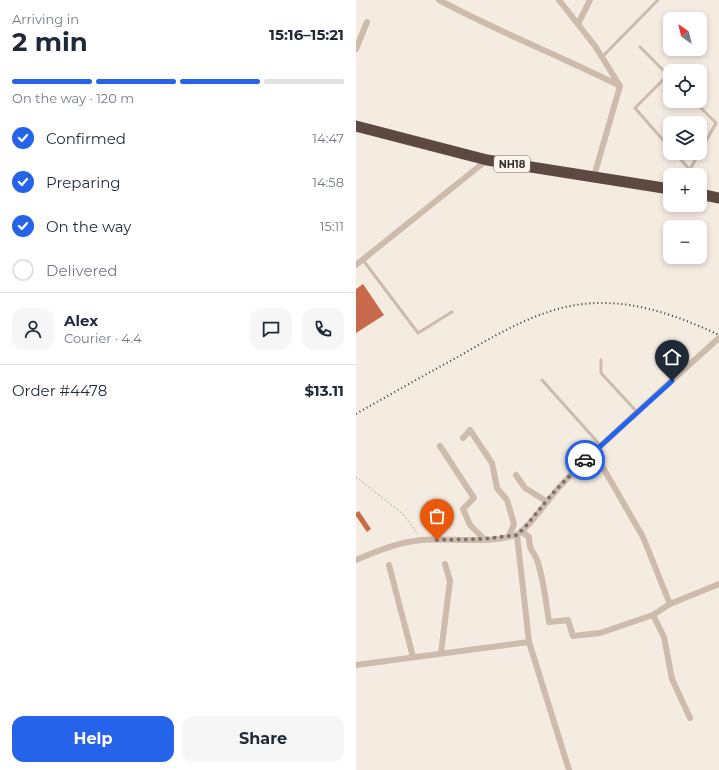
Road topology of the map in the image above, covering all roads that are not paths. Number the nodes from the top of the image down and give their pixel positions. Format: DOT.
graph roads {
  1 [pos="439,0"];
  2 [pos="559,0"];
  3 [pos="590,0"];
  4 [pos="658,0"];
  5 [pos="367,22"];
  6 [pos="578,24"];
  7 [pos="640,47"];
  8 [pos="356,49"];
  9 [pos="602,57"];
  10 [pos="663,70"];
  11 [pos="663,82"];
  12 [pos="620,86"];
  13 [pos="701,108"];
  14 [pos="356,126"];
  15 [pos="707,139"];
  16 [pos="663,140"];
  17 [pos="487,160"];
  18 [pos="681,160"];
  19 [pos="688,168"];
  20 [pos="594,176"];
  21 [pos="663,188"];
  22 [pos="707,195"];
  23 [pos="719,198"];
  24 [pos="364,260"];
  25 [pos="356,265"];
  26 [pos="452,312"];
  27 [pos="719,338"];
  28 [pos="601,360"];
  29 [pos="542,380"];
  30 [pos="638,413"];
  31 [pos="463,438"];
  32 [pos="440,446"];
  33 [pos="601,446"];
  34 [pos="594,452"];
  35 [pos="516,475"];
  36 [pos="546,501"];
  37 [pos="519,533"];
  38 [pos="509,536"];
  39 [pos="484,539"];
  40 [pos="356,560"];
  41 [pos="446,564"];
  42 [pos="389,565"];
  43 [pos="719,584"];
  44 [pos="670,604"];
  45 [pos="653,615"];
  46 [pos="529,642"];
  47 [pos="441,653"];
  48 [pos="413,657"];
  49 [pos="356,665"];
  50 [pos="690,718"];
  51 [pos="569,770"];
  1 -- 12 [label="street"];
  2 -- 6 [label="street"];
  3 -- 6 [label="street"];
  4 -- 9 [label="lane"];
  5 -- 8 [label="street"];
  6 -- 9 [label="street"];
  7 -- 10 [label="lane"];
  9 -- 12 [label="street"];
  11 -- 16 [label="lane"];
  12 -- 20 [label="street"];
  13 -- 15 [label="lane"];
  14 -- 17 [label="highway, NH18"];
  17 -- 20 [label="highway, NH18"];
  17 -- 24 [label="street"];
  18 -- 19 [label="lane"];
  20 -- 21 [label="highway, NH18"];
  22 -- 23 [label="highway"];
  24 -- 25 [label="street"];
  24 -- 26 [label="lane"];
  27 -- 30 [label="street"];
  28 -- 30 [label="lane"];
  29 -- 33 [label="lane"];
  30 -- 33 [label="street"];
  31 -- 38 [label="street"];
  32 -- 39 [label="street"];
  33 -- 34 [label="street"];
  34 -- 36 [label="street"];
  34 -- 44 [label="street"];
  35 -- 36 [label="street"];
  36 -- 37 [label="street"];
  37 -- 38 [label="street"];
  37 -- 45 [label="street"];
  37 -- 46 [label="street"];
  38 -- 39 [label="street"];
  39 -- 40 [label="street"];
  41 -- 47 [label="street"];
  42 -- 48 [label="street"];
  43 -- 44 [label="street"];
  44 -- 45 [label="street"];
  45 -- 50 [label="street"];
  46 -- 47 [label="street"];
  46 -- 51 [label="street"];
  47 -- 48 [label="street"];
  48 -- 49 [label="street"];
}
